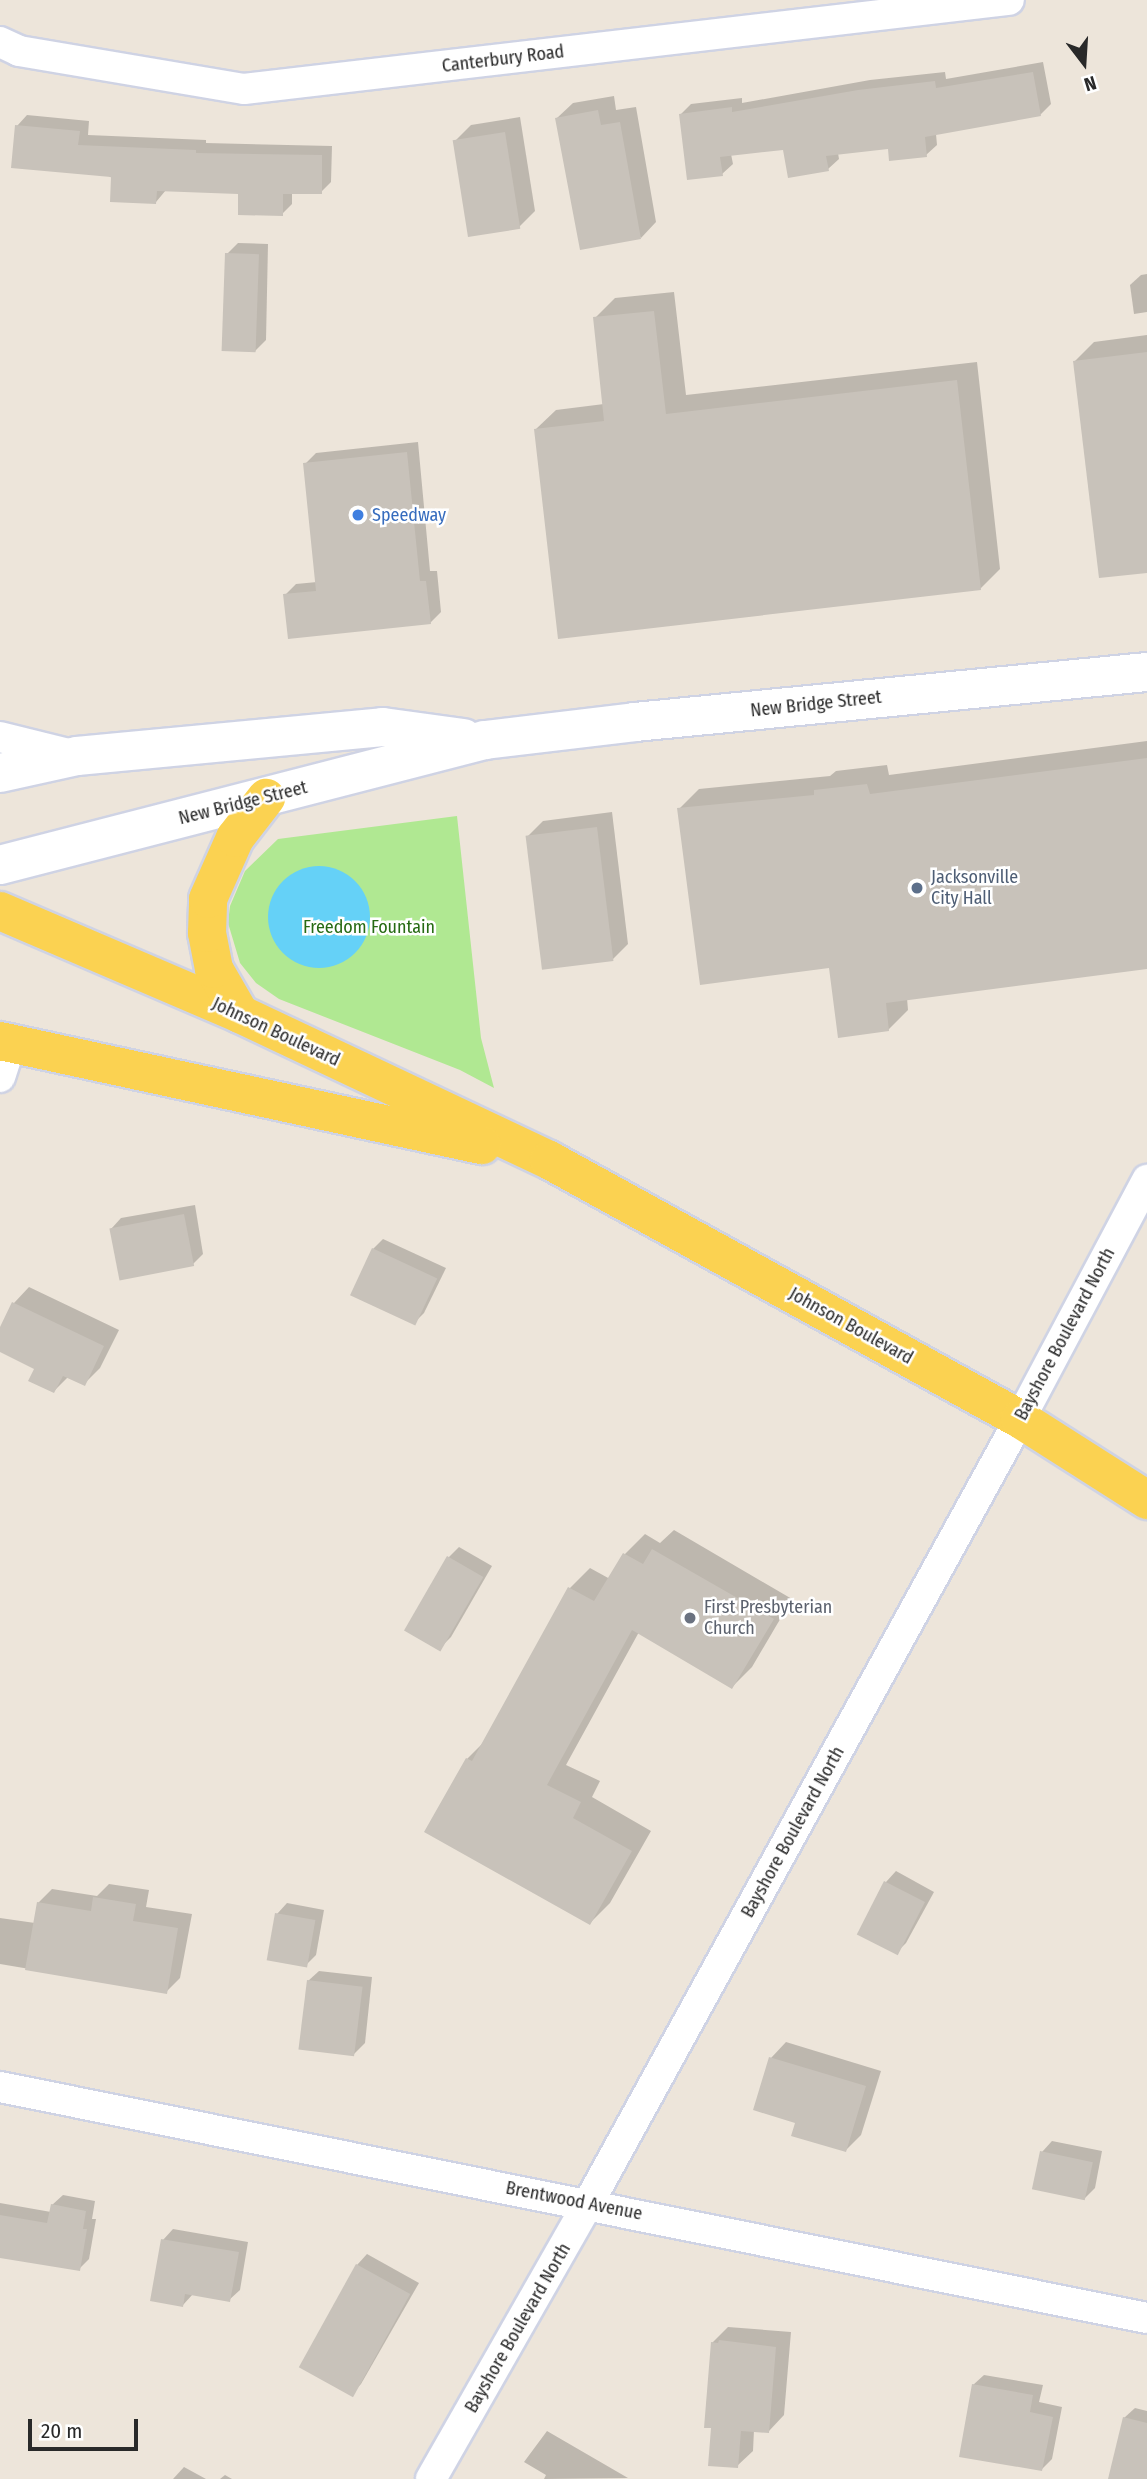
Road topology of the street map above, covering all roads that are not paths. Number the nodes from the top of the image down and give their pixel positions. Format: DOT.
graph roads {
  1 [pos="1009,0"];
  2 [pos="0,42"];
  3 [pos="1147,672"];
  4 [pos="0,737"];
  5 [pos="485,740"];
  6 [pos="77,756"];
  7 [pos="0,773"];
  8 [pos="266,798"];
  9 [pos="0,865"];
  10 [pos="0,911"];
  11 [pos="240,1014"];
  12 [pos="4,1054"];
  13 [pos="549,1160"];
  14 [pos="1147,1180"];
  15 [pos="1020,1419"];
  16 [pos="1147,1500"];
  17 [pos="0,2087"];
  18 [pos="588,2204"];
  19 [pos="1147,2318"];
  20 [pos="431,2479"];
  1 -- 2 [label="street, Canterbury Road"];
  3 -- 5 [label="main road, New Bridge Street"];
  4 -- 6 [label="street, New Bridge Street"];
  5 -- 6 [label="main road, New Bridge Street"];
  5 -- 8 [label="main road, New Bridge Street"];
  6 -- 7 [label="main road, New Bridge Street"];
  8 -- 9 [label="main road, New Bridge Street"];
  8 -- 11 [label="main road"];
  10 -- 11 [label="main road, Johnson Boulevard"];
  11 -- 13 [label="main road, Johnson Boulevard"];
  12 -- 13 [label="main road, Johnson Boulevard"];
  13 -- 15 [label="main road, Johnson Boulevard"];
  14 -- 15 [label="street, Bayshore Boulevard North"];
  15 -- 16 [label="main road, Johnson Boulevard"];
  15 -- 18 [label="street, Bayshore Boulevard North"];
  17 -- 18 [label="street, Brentwood Avenue"];
  18 -- 19 [label="street, Brentwood Avenue"];
  18 -- 20 [label="street, Bayshore Boulevard North"];
}
